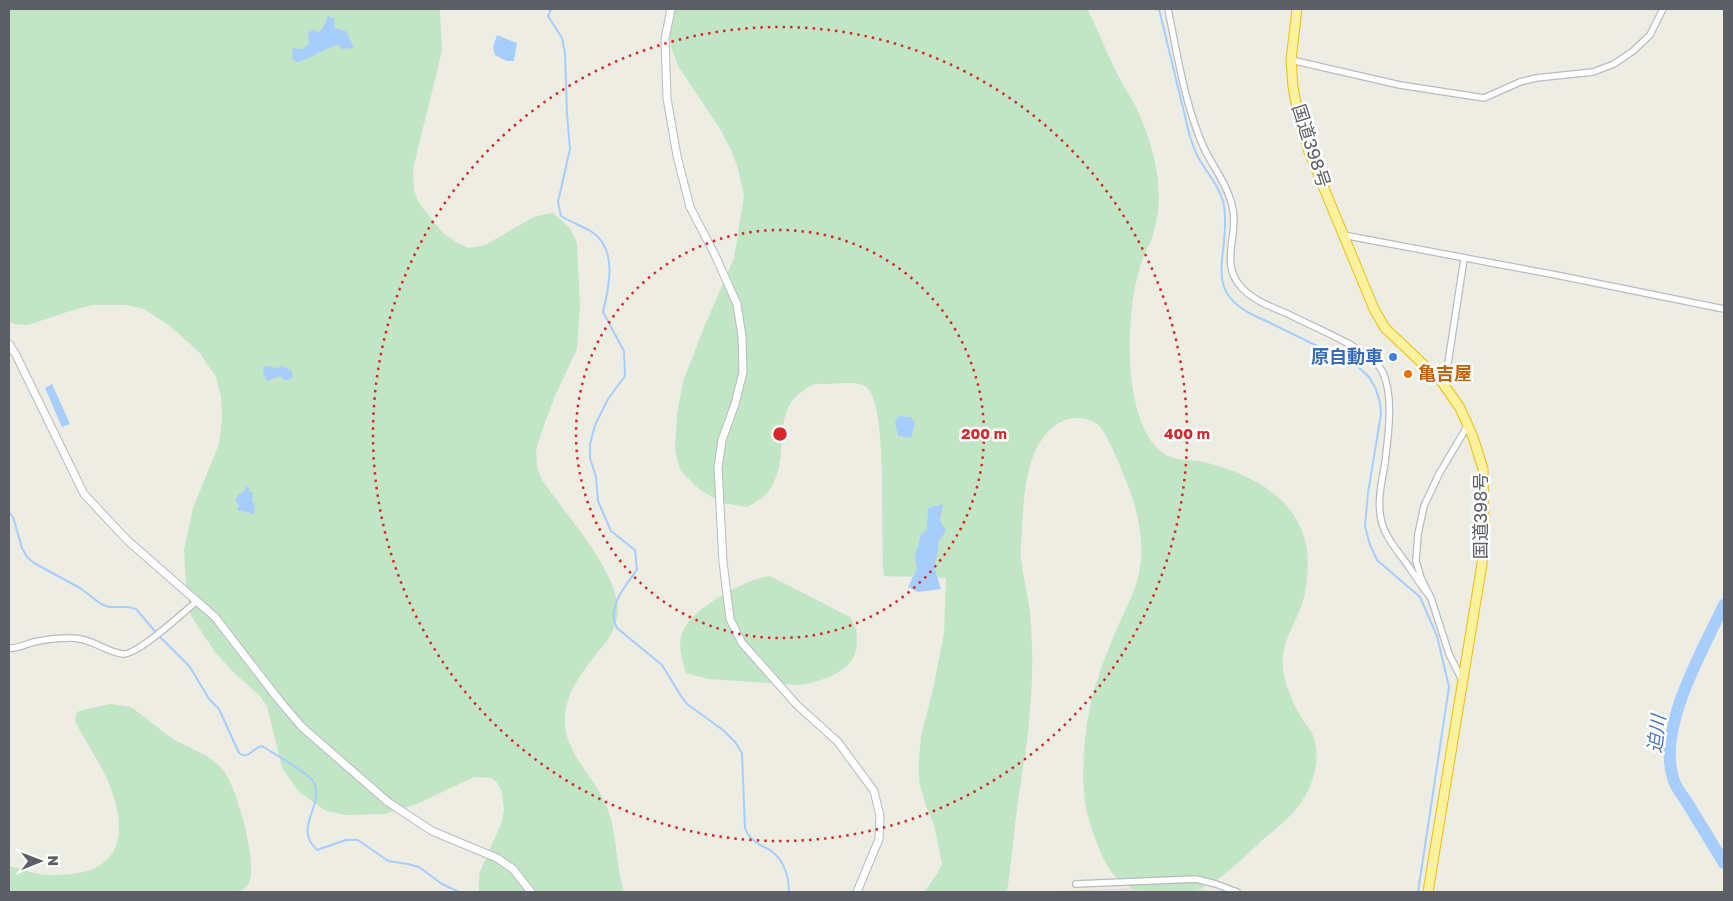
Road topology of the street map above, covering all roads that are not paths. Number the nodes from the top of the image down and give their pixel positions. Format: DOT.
graph roads {
  1 [pos="671,9"];
  2 [pos="1168,9"];
  3 [pos="1298,9"];
  4 [pos="1663,9"];
  5 [pos="1291,60"];
  6 [pos="1344,235"];
  7 [pos="1464,258"];
  8 [pos="1724,309"];
  9 [pos="9,344"];
  10 [pos="1442,382"];
  11 [pos="1468,425"];
  12 [pos="1431,598"];
  13 [pos="197,600"];
  14 [pos="9,648"];
  15 [pos="1463,682"];
  16 [pos="1076,884"];
  17 [pos="531,892"];
  18 [pos="857,892"];
  19 [pos="1236,892"];
  20 [pos="1428,892"];
  1 -- 18 [label="street"];
  2 -- 12 [label="street"];
  3 -- 5 [label="highway, 国道398号"];
  4 -- 5 [label="street"];
  5 -- 6 [label="highway, 国道398号"];
  6 -- 7 [label="street"];
  6 -- 10 [label="highway, 国道398号"];
  7 -- 8 [label="street"];
  7 -- 10 [label="street"];
  9 -- 13 [label="street"];
  10 -- 11 [label="highway, 国道398号"];
  11 -- 12 [label="street"];
  11 -- 15 [label="highway, 国道398号"];
  12 -- 15 [label="street"];
  13 -- 14 [label="street"];
  13 -- 17 [label="street"];
  15 -- 20 [label="highway, 国道398号"];
  16 -- 19 [label="street"];
}
